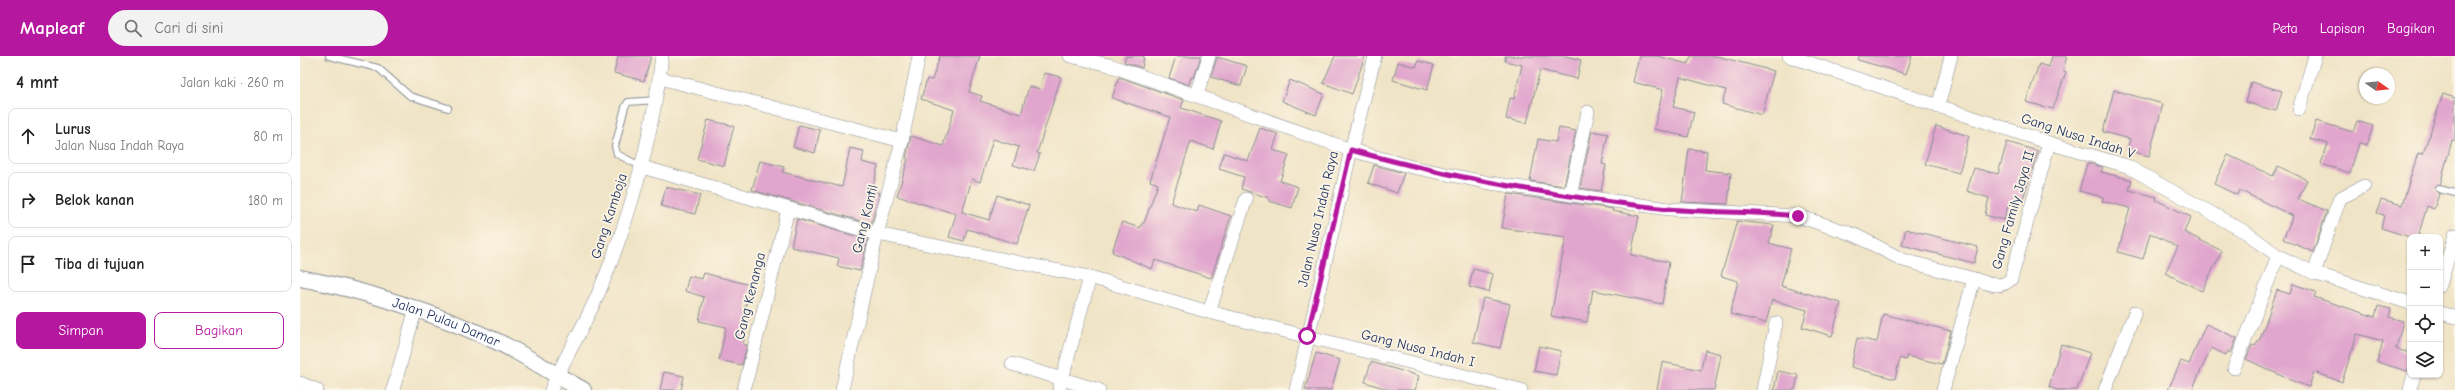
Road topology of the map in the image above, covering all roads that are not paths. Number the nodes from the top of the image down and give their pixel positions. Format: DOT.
graph roads {
  1 [pos="329,56"];
  2 [pos="662,56"];
  3 [pos="919,56"];
  4 [pos="1070,56"];
  5 [pos="1209,56"];
  6 [pos="1375,56"];
  7 [pos="1789,56"];
  8 [pos="1951,56"];
  9 [pos="2315,56"];
  10 [pos="1109,61"];
  11 [pos="660,78"];
  12 [pos="1197,94"];
  13 [pos="657,100"];
  14 [pos="1938,107"];
  15 [pos="448,108"];
  16 [pos="2298,109"];
  17 [pos="1588,112"];
  18 [pos="902,141"];
  19 [pos="2049,143"];
  20 [pos="1351,150"];
  21 [pos="642,167"];
  22 [pos="2364,186"];
  23 [pos="2439,188"];
  24 [pos="2455,193"];
  25 [pos="1570,195"];
  26 [pos="1246,199"];
  27 [pos="788,209"];
  28 [pos="877,234"];
  29 [pos="2455,238"];
  30 [pos="2278,256"];
  31 [pos="2314,273"];
  32 [pos="2443,276"];
  33 [pos="1090,277"];
  34 [pos="300,278"];
  35 [pos="1974,279"];
  36 [pos="2407,302"];
  37 [pos="416,308"];
  38 [pos="1209,312"];
  39 [pos="2135,312"];
  40 [pos="2443,314"];
  41 [pos="2455,317"];
  42 [pos="1776,323"];
  43 [pos="1307,336"];
  44 [pos="1012,364"];
  45 [pos="2234,368"];
  46 [pos="2413,378"];
  47 [pos="300,383"];
  48 [pos="554,383"];
  49 [pos="1061,384"];
  50 [pos="317,390"];
  51 [pos="393,390"];
  52 [pos="583,390"];
  53 [pos="744,390"];
  54 [pos="842,390"];
  55 [pos="1099,390"];
  56 [pos="1296,390"];
  57 [pos="1521,390"];
  58 [pos="1763,390"];
  59 [pos="1943,390"];
  60 [pos="2105,390"];
  61 [pos="2410,390"];
  1 -- 15 [label="lane"];
  2 -- 11 [label="street, Gang Kamboja"];
  3 -- 18 [label="street, Gang Kantil"];
  4 -- 10 [label="street"];
  5 -- 12 [label="street"];
  6 -- 20 [label="street, Jalan Nusa Indah Raya"];
  7 -- 14 [label="street, Gang Nusa Indah V"];
  8 -- 14 [label="street"];
  9 -- 16 [label="street"];
  10 -- 12 [label="street"];
  11 -- 13 [label="street, Gang Kamboja"];
  11 -- 18 [label="street"];
  12 -- 20 [label="street"];
  13 -- 21 [label="street, Gang Kamboja"];
  13 -- 21 [label="lane"];
  14 -- 19 [label="street, Gang Nusa Indah V"];
  17 -- 25 [label="street"];
  18 -- 28 [label="street, Gang Kantil"];
  19 -- 30 [label="street, Gang Nusa Indah V"];
  19 -- 35 [label="street, Gang Family Jaya II"];
  20 -- 25 [label="street"];
  20 -- 43 [label="street, Jalan Nusa Indah Raya"];
  21 -- 27 [label="street, Gang Nusa Indah I"];
  21 -- 48 [label="street, Gang Kamboja"];
  22 -- 31 [label="street"];
  23 -- 24 [label="lane"];
  25 -- 35 [label="street"];
  26 -- 38 [label="street"];
  27 -- 28 [label="street, Gang Nusa Indah I"];
  27 -- 53 [label="street, Gang Kenanga"];
  28 -- 33 [label="street, Gang Nusa Indah I"];
  28 -- 54 [label="street, Gang Kantil"];
  29 -- 32 [label="street"];
  30 -- 31 [label="street, Gang Nusa Indah V"];
  30 -- 45 [label="street"];
  31 -- 36 [label="street, Gang Nusa Indah V"];
  33 -- 38 [label="street, Gang Nusa Indah I"];
  33 -- 49 [label="street"];
  34 -- 37 [label="street, Jalan Pulau Damar"];
  35 -- 59 [label="street"];
  37 -- 48 [label="street, Jalan Pulau Damar"];
  37 -- 51 [label="street"];
  38 -- 43 [label="street, Gang Nusa Indah I"];
  39 -- 60 [label="street"];
  40 -- 41 [label="street"];
  42 -- 58 [label="street"];
  43 -- 56 [label="street, Jalan Nusa Indah Raya"];
  43 -- 57 [label="street, Gang Nusa Indah I"];
  44 -- 49 [label="street"];
  46 -- 61 [label="street"];
  47 -- 50 [label="street"];
  48 -- 52 [label="street, Jalan Pulau Damar"];
  49 -- 55 [label="street"];
}
